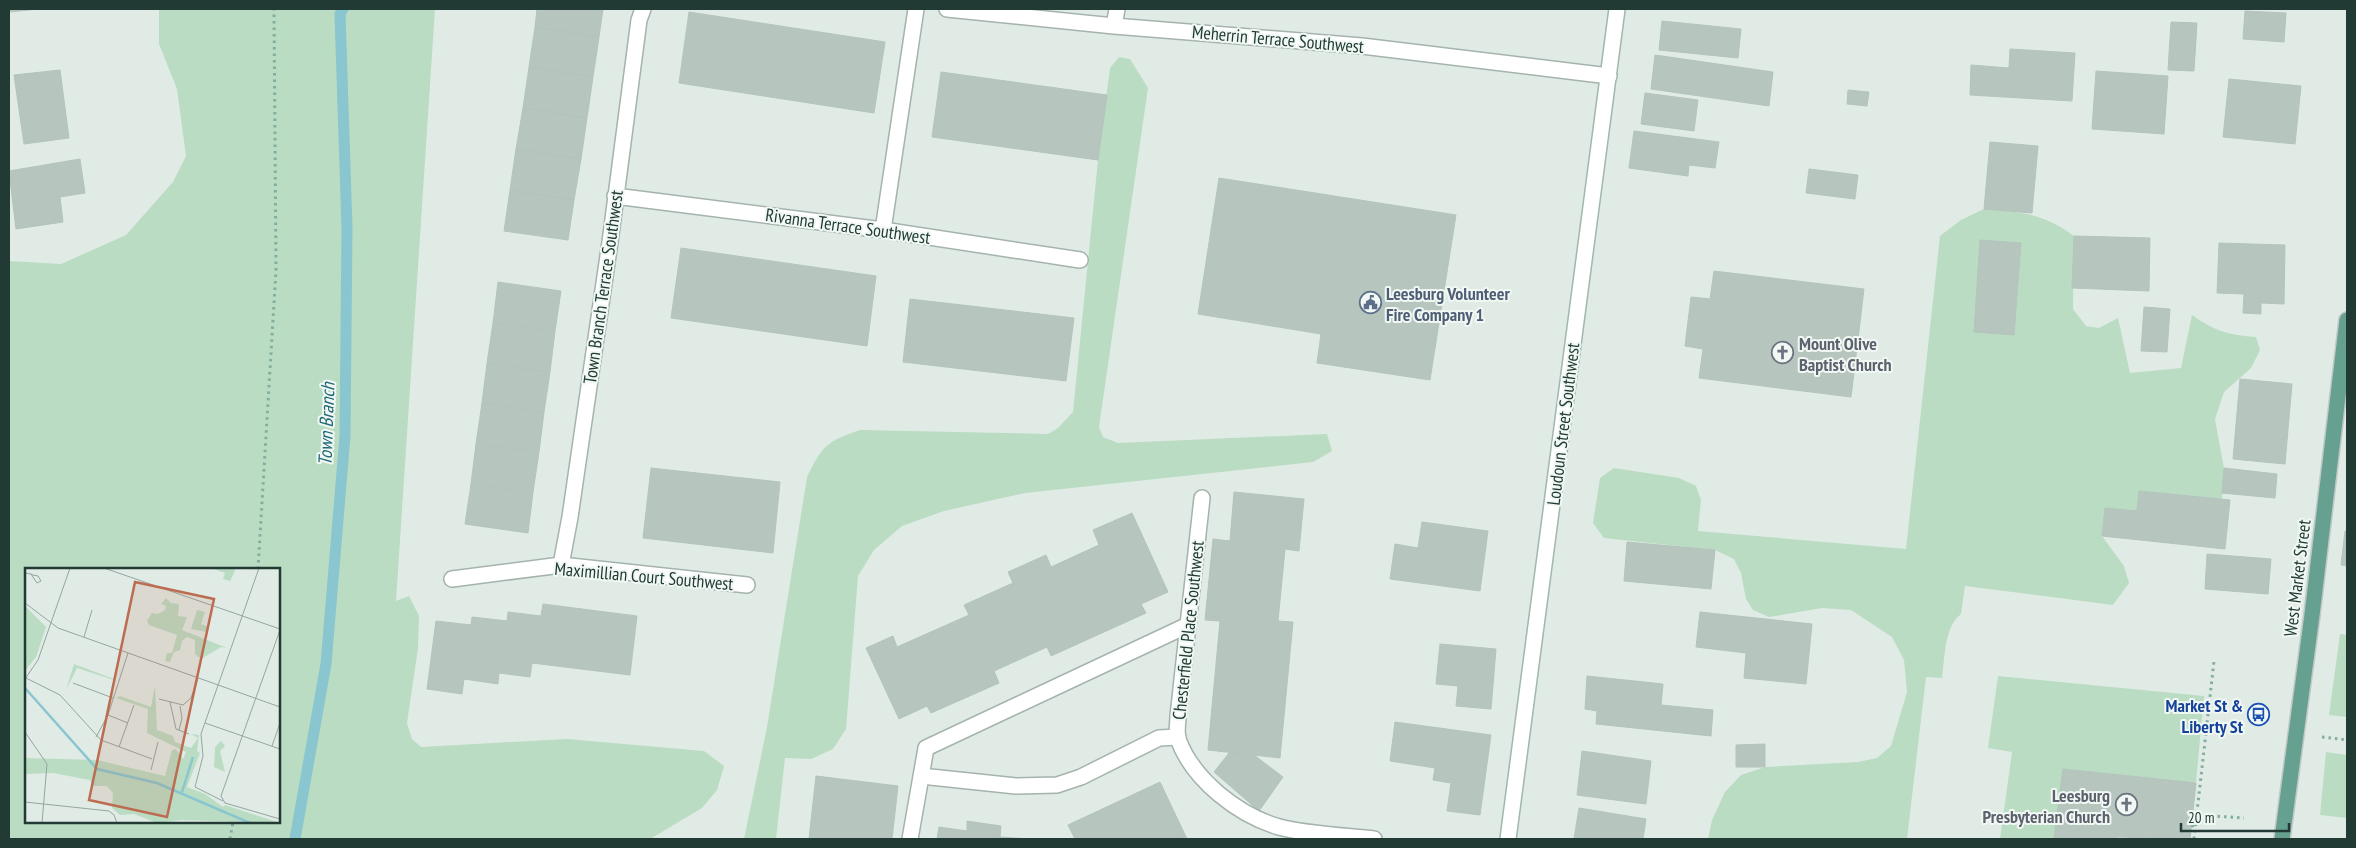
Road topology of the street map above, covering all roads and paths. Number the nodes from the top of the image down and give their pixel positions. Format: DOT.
graph roads {
  1 [pos="274,9"];
  2 [pos="643,9"];
  3 [pos="916,9"];
  4 [pos="947,9"];
  5 [pos="1117,9"];
  6 [pos="1617,9"];
  7 [pos="1114,26"];
  8 [pos="1608,76"];
  9 [pos="615,196"];
  10 [pos="883,230"];
  11 [pos="1080,260"];
  12 [pos="2347,320"];
  13 [pos="1202,498"];
  14 [pos="561,565"];
  15 [pos="258,568"];
  16 [pos="452,578"];
  17 [pos="747,585"];
  18 [pos="1188,625"];
  19 [pos="2214,661"];
  20 [pos="1178,737"];
  21 [pos="2322,737"];
  22 [pos="2347,740"];
  23 [pos="921,776"];
  24 [pos="2199,815"];
  25 [pos="2244,818"];
  26 [pos="233,823"];
  27 [pos="2192,827"];
  28 [pos="230,839"];
  29 [pos="910,839"];
  30 [pos="1374,839"];
  31 [pos="1508,839"];
  32 [pos="2194,839"];
  33 [pos="2282,839"];
  1 -- 15 [label="path"];
  2 -- 9 [label="street, Town Branch Terrace Southwest"];
  3 -- 10 [label="street"];
  4 -- 7 [label="street, Meherrin Terrace Southwest"];
  5 -- 7 [label="street"];
  6 -- 8 [label="street, Loudoun Street Southwest"];
  7 -- 8 [label="street, Meherrin Terrace Southwest"];
  8 -- 31 [label="street, Loudoun Street Southwest"];
  9 -- 10 [label="street, Rivanna Terrace Southwest"];
  9 -- 14 [label="street, Town Branch Terrace Southwest"];
  10 -- 11 [label="street, Rivanna Terrace Southwest"];
  12 -- 33 [label="main road, West Market Street"];
  13 -- 18 [label="street, Chesterfield Place Southwest"];
  14 -- 16 [label="street, Maximillian Court Southwest"];
  14 -- 17 [label="street, Maximillian Court Southwest"];
  18 -- 20 [label="street, Chesterfield Place Southwest"];
  18 -- 23 [label="street"];
  19 -- 24 [label="path"];
  20 -- 23 [label="street"];
  20 -- 30 [label="street, Chesterfield Place Southwest"];
  21 -- 22 [label="path"];
  23 -- 29 [label="street"];
  24 -- 25 [label="path"];
  24 -- 27 [label="path"];
  24 -- 32 [label="path"];
  26 -- 28 [label="path"];
}
